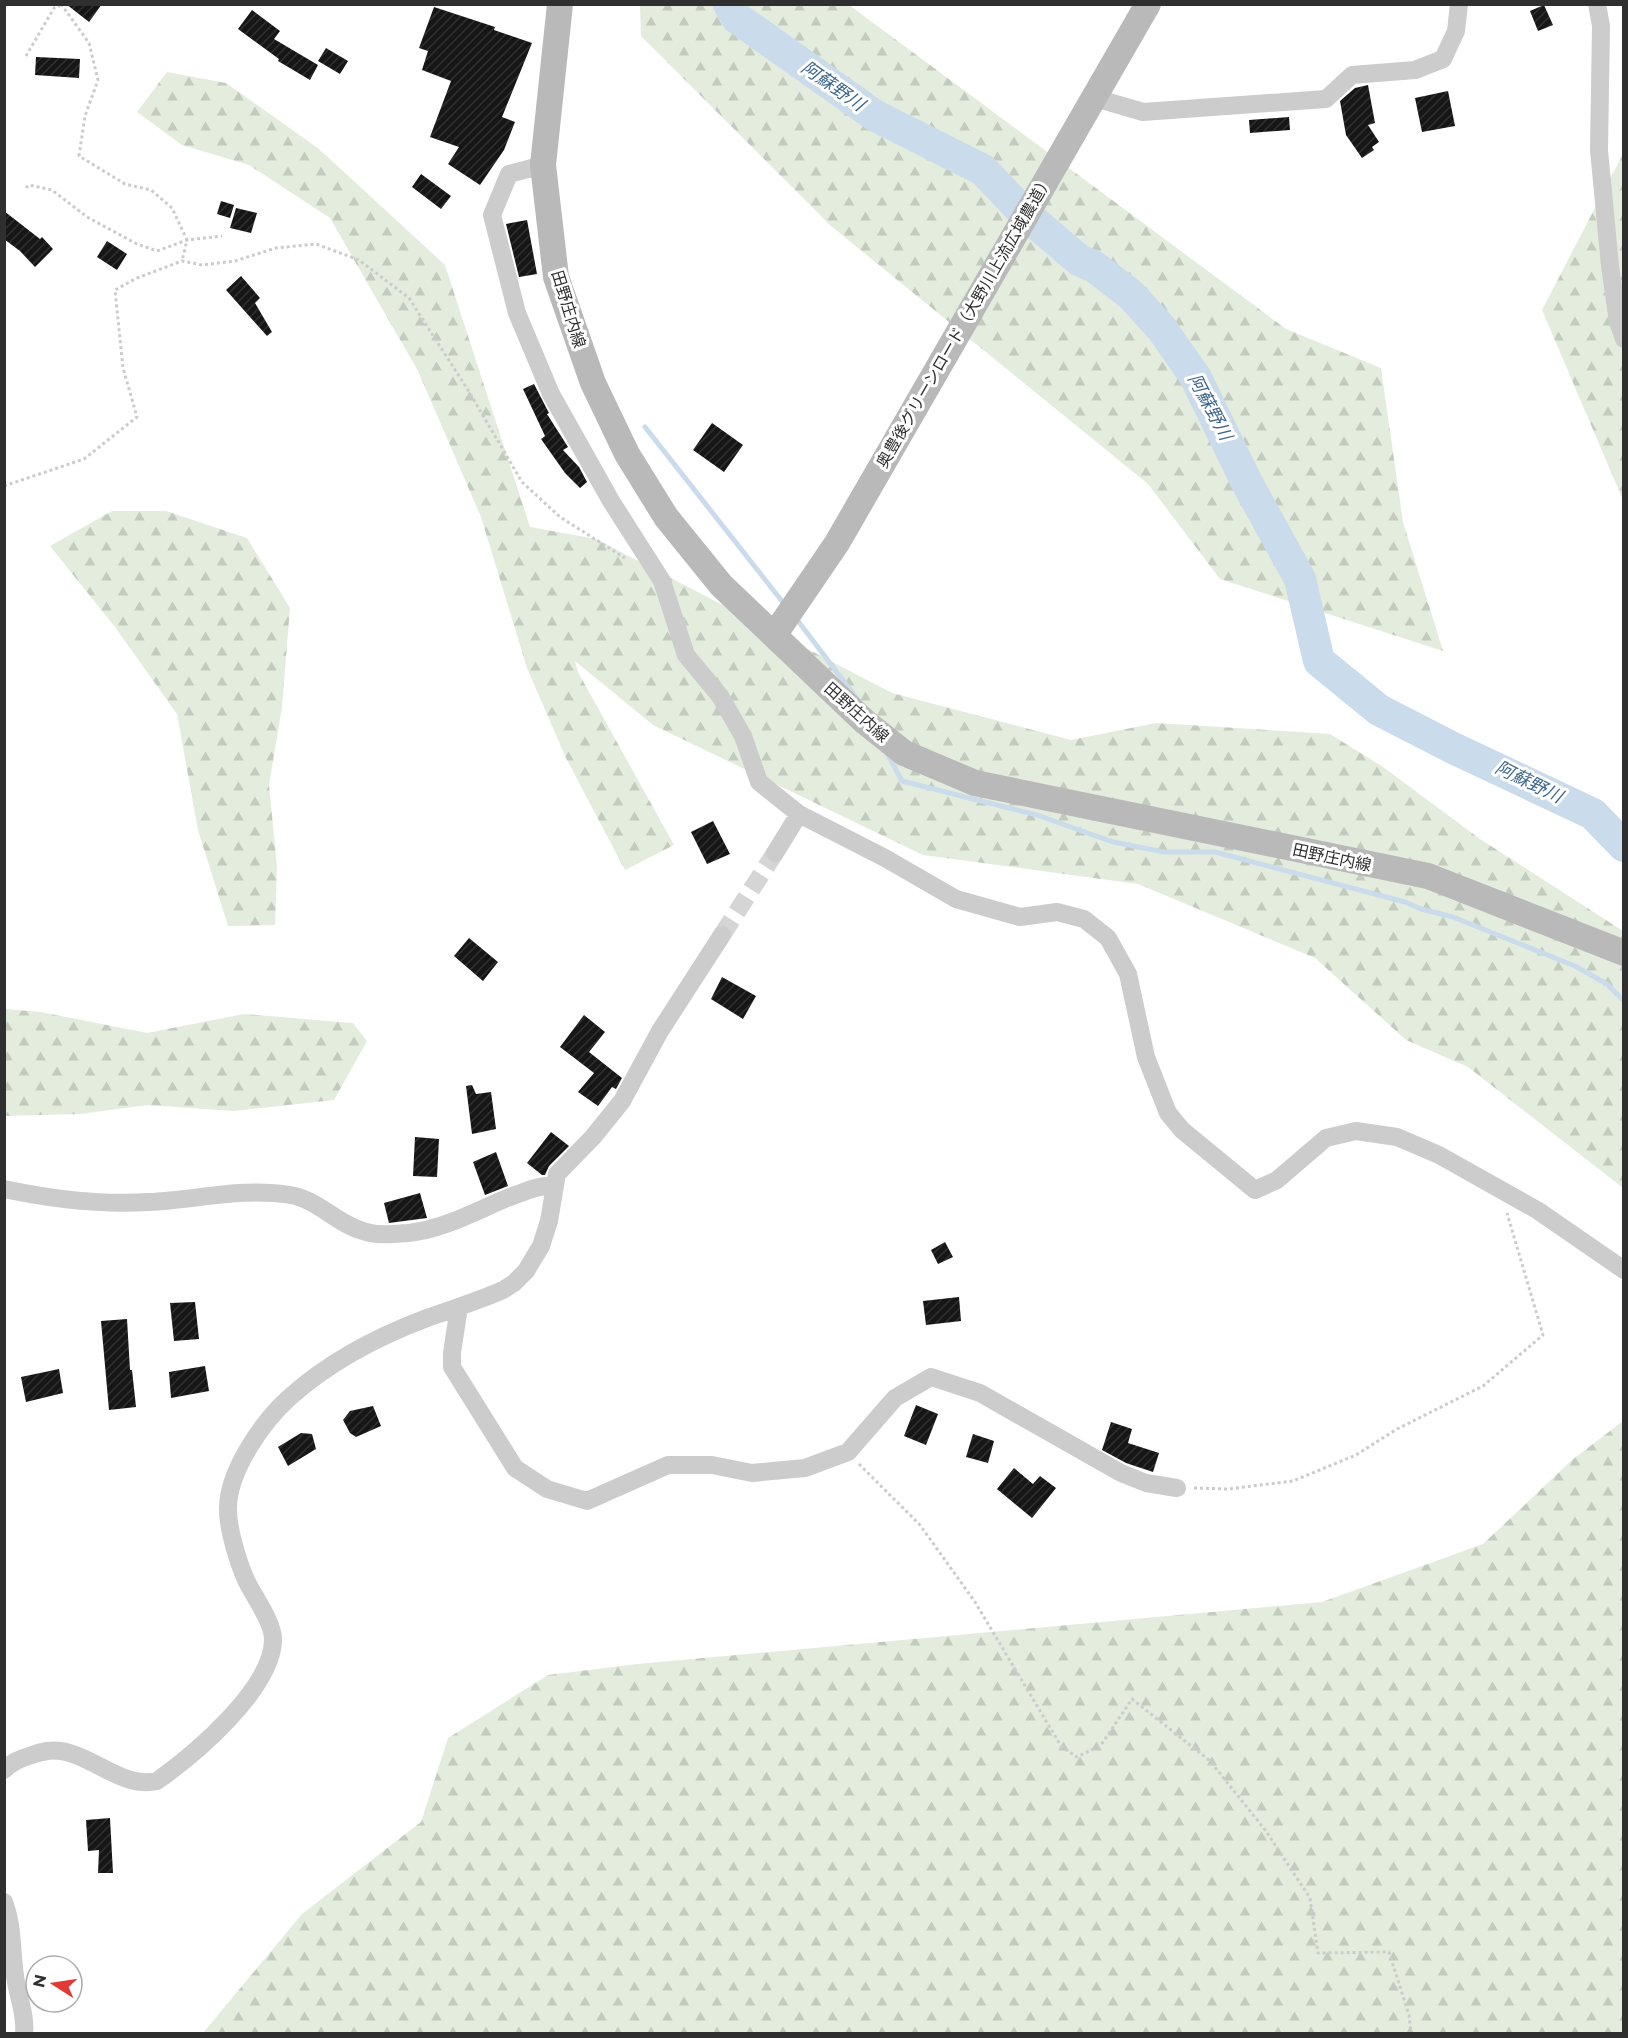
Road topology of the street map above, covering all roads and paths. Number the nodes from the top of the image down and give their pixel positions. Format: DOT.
graph roads {
  1 [pos="560,4"];
  2 [pos="1148,4"];
  3 [pos="1459,4"];
  4 [pos="1597,4"];
  5 [pos="61,5"];
  6 [pos="26,56"];
  7 [pos="1095,98"];
  8 [pos="543,165"];
  9 [pos="26,188"];
  10 [pos="222,236"];
  11 [pos="187,240"];
  12 [pos="182,261"];
  13 [pos="1623,339"];
  14 [pos="4,486"];
  15 [pos="634,563"];
  16 [pos="775,634"];
  17 [pos="799,814"];
  18 [pos="775,853"];
  19 [pos="722,935"];
  20 [pos="1623,953"];
  21 [pos="555,1186"];
  22 [pos="4,1189"];
  23 [pos="1500,1189"];
  24 [pos="1623,1270"];
  25 [pos="459,1307"];
  26 [pos="848,1452"];
  27 [pos="1177,1488"];
  28 [pos="4,1770"];
  29 [pos="4,1902"];
  30 [pos="24,2034"];
  31 [pos="1411,2034"];
  1 -- 8 [label="main road, 田野庄内線"];
  2 -- 7 [label="main road, 奥豊後グリーンロード（大野川上流広域農道）"];
  3 -- 7 [label="street"];
  4 -- 13 [label="street"];
  5 -- 6 [label="path"];
  5 -- 11 [label="path"];
  7 -- 16 [label="main road, 奥豊後グリーンロード（大野川上流広域農道）"];
  8 -- 16 [label="main road, 田野庄内線"];
  8 -- 17 [label="street"];
  9 -- 11 [label="path"];
  10 -- 11 [label="path"];
  11 -- 12 [label="path"];
  12 -- 14 [label="path"];
  12 -- 15 [label="path"];
  16 -- 20 [label="main road, 田野庄内線"];
  17 -- 18 [label="street"];
  17 -- 23 [label="street"];
  19 -- 21 [label="street"];
  21 -- 22 [label="street"];
  21 -- 25 [label="street"];
  23 -- 24 [label="street"];
  23 -- 27 [label="path"];
  25 -- 26 [label="street"];
  25 -- 28 [label="street"];
  26 -- 27 [label="street"];
  26 -- 31 [label="path"];
  29 -- 30 [label="street"];
}
